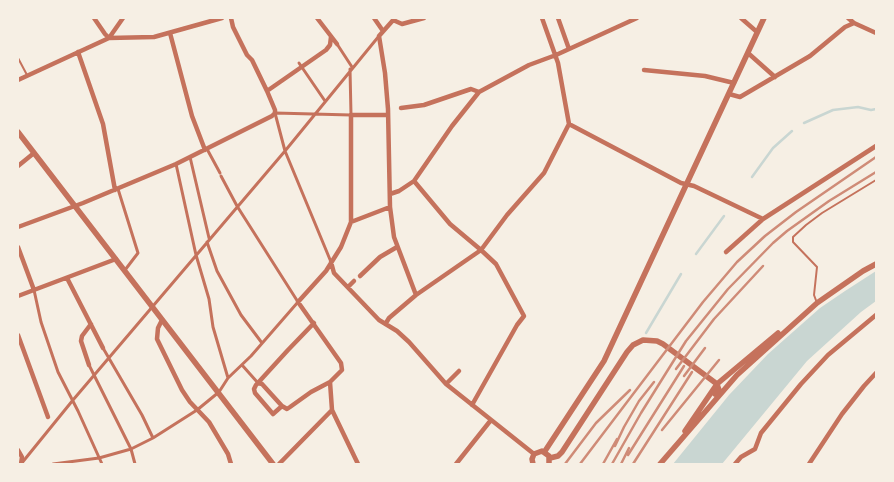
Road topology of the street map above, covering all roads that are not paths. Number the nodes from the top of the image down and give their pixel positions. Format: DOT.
graph roads {
  1 [pos="94,18"];
  2 [pos="123,18"];
  3 [pos="222,18"];
  4 [pos="231,18"];
  5 [pos="317,18"];
  6 [pos="374,18"];
  7 [pos="424,18"];
  8 [pos="542,18"];
  9 [pos="558,18"];
  10 [pos="637,18"];
  11 [pos="741,18"];
  12 [pos="764,18"];
  13 [pos="848,18"];
  14 [pos="210,19"];
  15 [pos="394,19"];
  16 [pos="854,23"];
  17 [pos="383,32"];
  18 [pos="757,32"];
  19 [pos="876,32"];
  20 [pos="170,33"];
  21 [pos="379,36"];
  22 [pos="330,37"];
  23 [pos="109,38"];
  24 [pos="337,44"];
  25 [pos="568,49"];
  26 [pos="78,52"];
  27 [pos="748,53"];
  28 [pos="556,55"];
  29 [pos="18,58"];
  30 [pos="300,65"];
  31 [pos="351,68"];
  32 [pos="644,70"];
  33 [pos="27,75"];
  34 [pos="775,77"];
  35 [pos="18,80"];
  36 [pos="734,83"];
  37 [pos="267,91"];
  38 [pos="479,92"];
  39 [pos="728,94"];
  40 [pos="325,101"];
  41 [pos="400,108"];
  42 [pos="389,111"];
  43 [pos="275,113"];
  44 [pos="315,114"];
  45 [pos="351,115"];
  46 [pos="569,124"];
  47 [pos="18,132"];
  48 [pos="876,146"];
  49 [pos="206,150"];
  50 [pos="285,150"];
  51 [pos="34,153"];
  52 [pos="190,157"];
  53 [pos="176,164"];
  54 [pos="18,166"];
  55 [pos="876,180"];
  56 [pos="414,181"];
  57 [pos="686,185"];
  58 [pos="116,190"];
  59 [pos="390,194"];
  60 [pos="75,206"];
  61 [pos="237,206"];
  62 [pos="390,206"];
  63 [pos="763,219"];
  64 [pos="351,222"];
  65 [pos="18,227"];
  66 [pos="208,240"];
  67 [pos="18,247"];
  68 [pos="397,247"];
  69 [pos="481,250"];
  70 [pos="726,252"];
  71 [pos="196,255"];
  72 [pos="116,259"];
  73 [pos="331,262"];
  74 [pos="876,264"];
  75 [pos="124,271"];
  76 [pos="360,276"];
  77 [pos="67,278"];
  78 [pos="354,281"];
  79 [pos="348,287"];
  80 [pos="34,290"];
  81 [pos="416,295"];
  82 [pos="18,296"];
  83 [pos="298,302"];
  84 [pos="817,303"];
  85 [pos="152,307"];
  86 [pos="876,315"];
  87 [pos="162,320"];
  88 [pos="314,323"];
  89 [pos="91,324"];
  90 [pos="386,324"];
  91 [pos="18,336"];
  92 [pos="262,343"];
  93 [pos="103,348"];
  94 [pos="109,359"];
  95 [pos="89,365"];
  96 [pos="242,365"];
  97 [pos="459,372"];
  98 [pos="876,373"];
  99 [pos="95,376"];
  100 [pos="228,378"];
  101 [pos="330,382"];
  102 [pos="257,384"];
  103 [pos="446,384"];
  104 [pos="717,384"];
  105 [pos="219,392"];
  106 [pos="73,400"];
  107 [pos="472,405"];
  108 [pos="282,406"];
  109 [pos="197,410"];
  110 [pos="332,410"];
  111 [pos="706,411"];
  112 [pos="48,417"];
  113 [pos="490,420"];
  114 [pos="52,426"];
  115 [pos="153,438"];
  116 [pos="678,443"];
  117 [pos="131,449"];
  118 [pos="18,450"];
  119 [pos="544,451"];
  120 [pos="534,454"];
  121 [pos="27,458"];
  122 [pos="99,458"];
  123 [pos="550,461"];
  124 [pos="21,464"];
  125 [pos="29,464"];
  126 [pos="53,464"];
  127 [pos="61,464"];
  128 [pos="102,464"];
  129 [pos="135,464"];
  130 [pos="231,464"];
  131 [pos="273,464"];
  132 [pos="279,464"];
  133 [pos="358,464"];
  134 [pos="456,464"];
  135 [pos="533,464"];
  136 [pos="660,464"];
  137 [pos="734,464"];
  138 [pos="809,464"];
  1 -- 23 [label="street"];
  2 -- 23 [label="street"];
  3 -- 14 [label="street"];
  4 -- 37 [label="street"];
  5 -- 22 [label="street"];
  6 -- 17 [label="street"];
  7 -- 15 [label="street"];
  8 -- 28 [label="street"];
  9 -- 25 [label="street"];
  10 -- 25 [label="street"];
  11 -- 18 [label="street"];
  12 -- 18 [label="street"];
  13 -- 16 [label="street"];
  14 -- 20 [label="street"];
  15 -- 17 [label="street"];
  16 -- 19 [label="street"];
  16 -- 34 [label="street"];
  17 -- 21 [label="street"];
  18 -- 27 [label="street"];
  20 -- 23 [label="street"];
  20 -- 49 [label="street"];
  21 -- 31 [label="street"];
  21 -- 42 [label="street"];
  22 -- 24 [label="street"];
  22 -- 30 [label="street"];
  23 -- 26 [label="street"];
  24 -- 31 [label="street"];
  25 -- 28 [label="street"];
  26 -- 33 [label="street"];
  26 -- 58 [label="street"];
  27 -- 34 [label="street"];
  27 -- 36 [label="street"];
  28 -- 38 [label="street"];
  28 -- 46 [label="street"];
  29 -- 33 [label="lane"];
  30 -- 37 [label="street"];
  30 -- 40 [label="street"];
  31 -- 40 [label="street"];
  31 -- 45 [label="street"];
  32 -- 36 [label="street"];
  33 -- 35 [label="street"];
  34 -- 39 [label="street"];
  36 -- 39 [label="street"];
  37 -- 43 [label="street"];
  38 -- 41 [label="street"];
  38 -- 56 [label="street"];
  39 -- 57 [label="street"];
  40 -- 44 [label="street"];
  42 -- 45 [label="street"];
  42 -- 59 [label="street"];
  43 -- 44 [label="street"];
  43 -- 49 [label="street"];
  43 -- 50 [label="street"];
  44 -- 45 [label="street"];
  44 -- 50 [label="street"];
  45 -- 64 [label="street"];
  46 -- 57 [label="street"];
  46 -- 69 [label="street"];
  47 -- 51 [label="street"];
  48 -- 63 [label="street"];
  49 -- 52 [label="street"];
  49 -- 61 [label="street"];
  50 -- 61 [label="street"];
  50 -- 73 [label="street"];
  51 -- 54 [label="street"];
  51 -- 60 [label="street"];
  52 -- 53 [label="street"];
  52 -- 66 [label="street"];
  53 -- 58 [label="street"];
  53 -- 71 [label="street"];
  55 -- 84 [label="lane"];
  56 -- 59 [label="street"];
  56 -- 69 [label="street"];
  57 -- 63 [label="street"];
  57 -- 119 [label="street"];
  58 -- 60 [label="street"];
  58 -- 75 [label="street"];
  59 -- 62 [label="street"];
  60 -- 65 [label="street"];
  60 -- 72 [label="street"];
  61 -- 66 [label="street"];
  61 -- 83 [label="street"];
  62 -- 64 [label="street"];
  62 -- 68 [label="street"];
  63 -- 70 [label="street"];
  64 -- 73 [label="street"];
  66 -- 71 [label="street"];
  66 -- 92 [label="street"];
  67 -- 80 [label="street"];
  68 -- 76 [label="street"];
  68 -- 81 [label="street"];
  69 -- 81 [label="street"];
  69 -- 107 [label="street"];
  71 -- 85 [label="street"];
  71 -- 100 [label="street"];
  72 -- 75 [label="street"];
  72 -- 77 [label="street"];
  73 -- 79 [label="street"];
  73 -- 83 [label="street"];
  74 -- 84 [label="street"];
  75 -- 85 [label="street"];
  77 -- 80 [label="street"];
  77 -- 89 [label="street"];
  78 -- 79 [label="street"];
  79 -- 90 [label="street"];
  80 -- 82 [label="street"];
  80 -- 106 [label="street"];
  81 -- 90 [label="street"];
  83 -- 88 [label="street"];
  83 -- 92 [label="street"];
  84 -- 104 [label="street"];
  84 -- 111 [label="street"];
  85 -- 87 [label="street"];
  85 -- 94 [label="street"];
  86 -- 137 [label="street"];
  87 -- 105 [label="street"];
  87 -- 109 [label="street"];
  88 -- 101 [label="street"];
  88 -- 102 [label="street"];
  89 -- 93 [label="street"];
  89 -- 95 [label="street"];
  90 -- 103 [label="street"];
  91 -- 112 [label="street"];
  92 -- 96 [label="street"];
  93 -- 94 [label="street"];
  94 -- 99 [label="street"];
  94 -- 115 [label="street"];
  95 -- 99 [label="street"];
  96 -- 100 [label="street"];
  96 -- 102 [label="street"];
  97 -- 103 [label="street"];
  98 -- 138 [label="street"];
  99 -- 106 [label="street"];
  99 -- 117 [label="street"];
  100 -- 105 [label="street"];
  101 -- 108 [label="street"];
  101 -- 110 [label="street"];
  102 -- 108 [label="street"];
  102 -- 108 [label="street"];
  103 -- 107 [label="street"];
  104 -- 111 [label="street"];
  104 -- 116 [label="street"];
  104 -- 123 [label="street"];
  105 -- 109 [label="street"];
  105 -- 131 [label="street"];
  106 -- 114 [label="street"];
  106 -- 122 [label="street"];
  107 -- 113 [label="street"];
  109 -- 115 [label="street"];
  109 -- 130 [label="street"];
  110 -- 132 [label="street"];
  110 -- 133 [label="street"];
  111 -- 116 [label="street"];
  112 -- 114 [label="street"];
  113 -- 120 [label="street"];
  113 -- 134 [label="street"];
  114 -- 121 [label="street"];
  115 -- 117 [label="street"];
  116 -- 136 [label="street"];
  117 -- 122 [label="street"];
  117 -- 129 [label="street"];
  118 -- 124 [label="street"];
  119 -- 120 [label="street"];
  119 -- 123 [label="street"];
  120 -- 135 [label="street"];
  121 -- 124 [label="street"];
  121 -- 125 [label="street"];
  122 -- 127 [label="street"];
  122 -- 128 [label="street"];
  126 -- 127 [label="street"];
}
